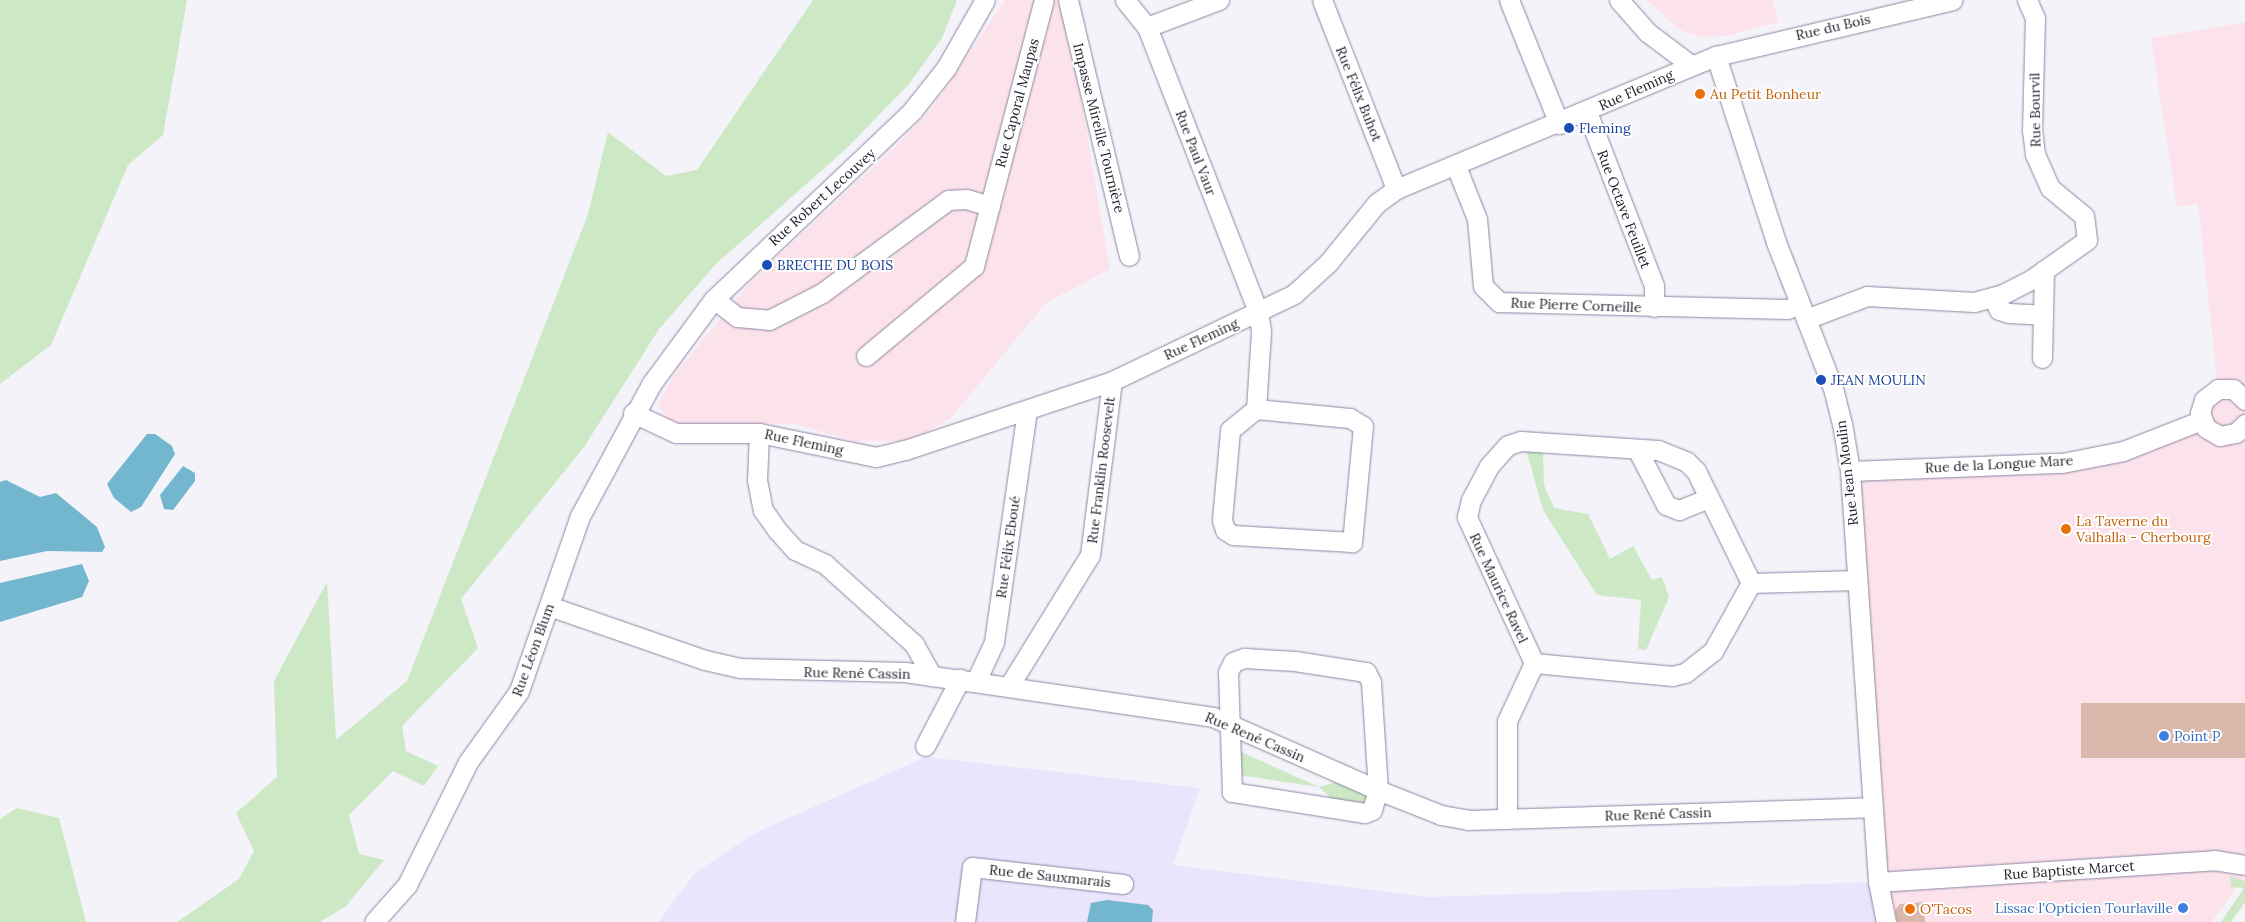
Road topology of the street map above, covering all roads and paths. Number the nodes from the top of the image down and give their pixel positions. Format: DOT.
graph roads {
  1 [pos="985,0"];
  2 [pos="1044,0"];
  3 [pos="1068,0"];
  4 [pos="1125,0"];
  5 [pos="1219,0"];
  6 [pos="1322,0"];
  7 [pos="1510,0"];
  8 [pos="1619,0"];
  9 [pos="1952,0"];
  10 [pos="2027,0"];
  11 [pos="1146,27"];
  12 [pos="1716,56"];
  13 [pos="1691,65"];
  14 [pos="1587,112"];
  15 [pos="1559,124"];
  16 [pos="1456,166"];
  17 [pos="1396,189"];
  18 [pos="990,206"];
  19 [pos="1129,256"];
  20 [pos="2044,270"];
  21 [pos="1993,297"];
  22 [pos="714,299"];
  23 [pos="1654,307"];
  24 [pos="1258,312"];
  25 [pos="1802,312"];
  26 [pos="2043,315"];
  27 [pos="866,356"];
  28 [pos="2042,358"];
  29 [pos="1112,381"];
  30 [pos="2245,400"];
  31 [pos="1256,409"];
  32 [pos="1027,410"];
  33 [pos="633,413"];
  34 [pos="2202,420"];
  35 [pos="2245,424"];
  36 [pos="759,433"];
  37 [pos="1637,449"];
  38 [pos="1850,471"];
  39 [pos="1709,498"];
  40 [pos="1857,580"];
  41 [pos="1751,582"];
  42 [pos="549,606"];
  43 [pos="991,655"];
  44 [pos="1022,662"];
  45 [pos="1534,663"];
  46 [pos="932,676"];
  47 [pos="968,680"];
  48 [pos="1009,686"];
  49 [pos="1230,724"];
  50 [pos="925,746"];
  51 [pos="1378,790"];
  52 [pos="1872,807"];
  53 [pos="1507,819"];
  54 [pos="2245,865"];
  55 [pos="1885,881"];
  56 [pos="1123,884"];
  57 [pos="374,922"];
  58 [pos="965,922"];
  59 [pos="1876,922"];
  60 [pos="1886,922"];
  1 -- 22 [label="street, Rue Robert Lecouvey"];
  2 -- 18 [label="street, Rue Caporal Maupas"];
  3 -- 19 [label="street, Impasse Mireille Tournière"];
  4 -- 11 [label="street, Rue Paul Vaur"];
  5 -- 11 [label="street"];
  6 -- 17 [label="street, Rue Félix Buhot"];
  7 -- 15 [label="street"];
  8 -- 13 [label="street"];
  9 -- 12 [label="street, Rue du Bois"];
  10 -- 20 [label="street, Rue Bourvil"];
  11 -- 24 [label="street, Rue Paul Vaur"];
  12 -- 13 [label="street, Rue Fleming"];
  12 -- 25 [label="street, Rue Jean Moulin"];
  13 -- 14 [label="street, Rue Fleming"];
  14 -- 15 [label="street, Rue Fleming"];
  14 -- 23 [label="street, Rue Octave Feuillet"];
  15 -- 16 [label="street, Rue Fleming"];
  16 -- 17 [label="street, Rue Fleming"];
  16 -- 23 [label="street, Rue Pierre Corneille"];
  17 -- 24 [label="street, Rue Fleming"];
  18 -- 22 [label="street"];
  18 -- 27 [label="street, Rue Caporal Maupas"];
  20 -- 21 [label="street, Rue Bourvil"];
  20 -- 26 [label="street"];
  21 -- 25 [label="street, Rue Bourvil"];
  21 -- 26 [label="street"];
  22 -- 33 [label="street, Rue Robert Lecouvey"];
  23 -- 25 [label="street, Rue Pierre Corneille"];
  24 -- 29 [label="street, Rue Fleming"];
  24 -- 31 [label="street, Rue Paul Vaur"];
  25 -- 38 [label="street, Rue Jean Moulin"];
  26 -- 28 [label="street"];
  29 -- 32 [label="street, Rue Fleming"];
  29 -- 44 [label="street, Rue Franklin Roosevelt"];
  30 -- 34 [label="street"];
  31 -- 31 [label="street"];
  32 -- 36 [label="street, Rue Fleming"];
  32 -- 43 [label="street, Rue Félix Eboué"];
  33 -- 36 [label="street, Rue Fleming"];
  33 -- 42 [label="street, Rue Léon Blum"];
  34 -- 35 [label="street"];
  34 -- 38 [label="street, Rue de la Longue Mare"];
  36 -- 46 [label="street"];
  37 -- 39 [label="street, Rue Maurice Ravel"];
  37 -- 39 [label="street"];
  37 -- 45 [label="street, Rue Maurice Ravel"];
  38 -- 40 [label="street, Rue Jean Moulin"];
  39 -- 41 [label="street, Rue Maurice Ravel"];
  40 -- 41 [label="street"];
  40 -- 52 [label="street, Rue Jean Moulin"];
  41 -- 45 [label="street"];
  42 -- 46 [label="street, Rue René Cassin"];
  42 -- 57 [label="street, Rue Léon Blum"];
  43 -- 44 [label="street"];
  43 -- 47 [label="street, Rue Félix Eboué"];
  44 -- 48 [label="street, Rue Franklin Roosevelt"];
  45 -- 53 [label="street"];
  46 -- 47 [label="street, Rue René Cassin"];
  47 -- 48 [label="street, Rue René Cassin"];
  47 -- 50 [label="street, Rue Félix Eboué"];
  48 -- 49 [label="street, Rue René Cassin"];
  49 -- 51 [label="street, Rue René Cassin"];
  49 -- 51 [label="street"];
  49 -- 51 [label="street"];
  51 -- 53 [label="street, Rue René Cassin"];
  52 -- 53 [label="street, Rue René Cassin"];
  52 -- 55 [label="street, Rue Jean Moulin"];
  54 -- 55 [label="street, Rue Baptiste Marcet"];
  55 -- 59 [label="street, Rue Jean Moulin"];
  55 -- 60 [label="street, Rue Jean Moulin"];
  56 -- 58 [label="street, Rue de Sauxmarais"];
}
